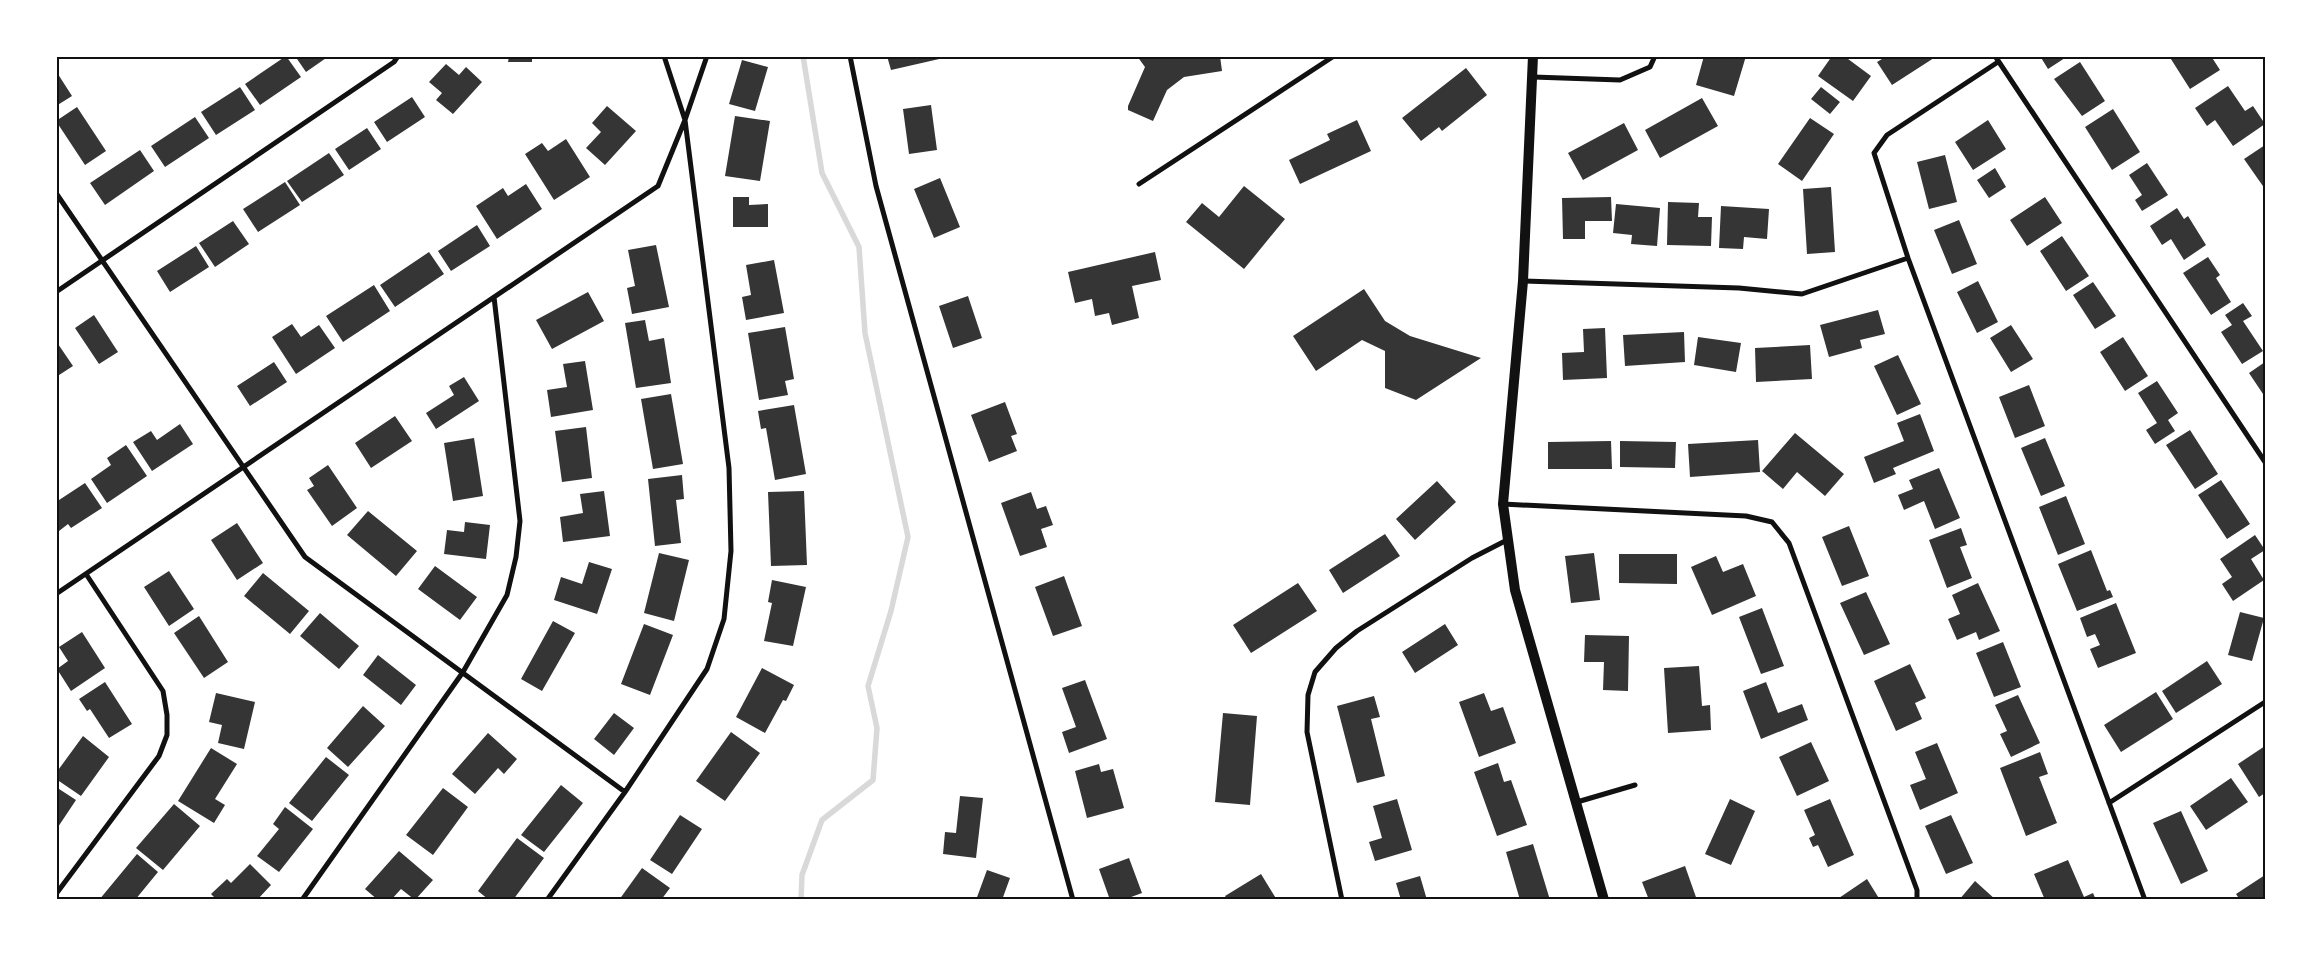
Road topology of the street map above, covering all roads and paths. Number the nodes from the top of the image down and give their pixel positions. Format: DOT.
graph roads {
  1 [pos="398,56"];
  2 [pos="664,56"];
  3 [pos="707,56"];
  4 [pos="850,56"];
  5 [pos="1334,56"];
  6 [pos="1534,56"];
  7 [pos="1656,56"];
  8 [pos="1995,56"];
  9 [pos="1998,62"];
  10 [pos="1533,77"];
  11 [pos="685,120"];
  12 [pos="1139,184"];
  13 [pos="56,193"];
  14 [pos="1908,258"];
  15 [pos="102,260"];
  16 [pos="1523,281"];
  17 [pos="56,292"];
  18 [pos="494,297"];
  19 [pos="2265,462"];
  20 [pos="243,467"];
  21 [pos="1503,504"];
  22 [pos="1509,539"];
  23 [pos="86,574"];
  24 [pos="56,594"];
  25 [pos="463,672"];
  26 [pos="2265,702"];
  27 [pos="1635,785"];
  28 [pos="625,792"];
  29 [pos="1577,802"];
  30 [pos="2109,803"];
  31 [pos="56,894"];
  32 [pos="302,900"];
  33 [pos="547,900"];
  34 [pos="1073,900"];
  35 [pos="1342,900"];
  36 [pos="1604,900"];
  37 [pos="1917,900"];
  38 [pos="2145,900"];
  1 -- 15 [label="street"];
  2 -- 11 [label="street"];
  3 -- 11 [label="street"];
  4 -- 34 [label="street"];
  5 -- 12 [label="street"];
  6 -- 10 [label="main road"];
  7 -- 10 [label="street"];
  8 -- 9 [label="street"];
  9 -- 14 [label="street"];
  9 -- 19 [label="street"];
  10 -- 16 [label="main road"];
  11 -- 18 [label="street"];
  11 -- 28 [label="street"];
  13 -- 15 [label="street"];
  14 -- 16 [label="street"];
  14 -- 30 [label="street"];
  15 -- 17 [label="street"];
  15 -- 20 [label="street"];
  16 -- 21 [label="main road"];
  18 -- 20 [label="street"];
  18 -- 25 [label="street"];
  20 -- 23 [label="street"];
  20 -- 25 [label="street"];
  21 -- 22 [label="main road"];
  21 -- 37 [label="street"];
  22 -- 29 [label="main road"];
  22 -- 35 [label="street"];
  23 -- 24 [label="street"];
  23 -- 31 [label="street"];
  25 -- 28 [label="street"];
  25 -- 32 [label="street"];
  26 -- 30 [label="street"];
  27 -- 29 [label="street"];
  28 -- 33 [label="street"];
  29 -- 36 [label="main road"];
  30 -- 38 [label="street"];
}
